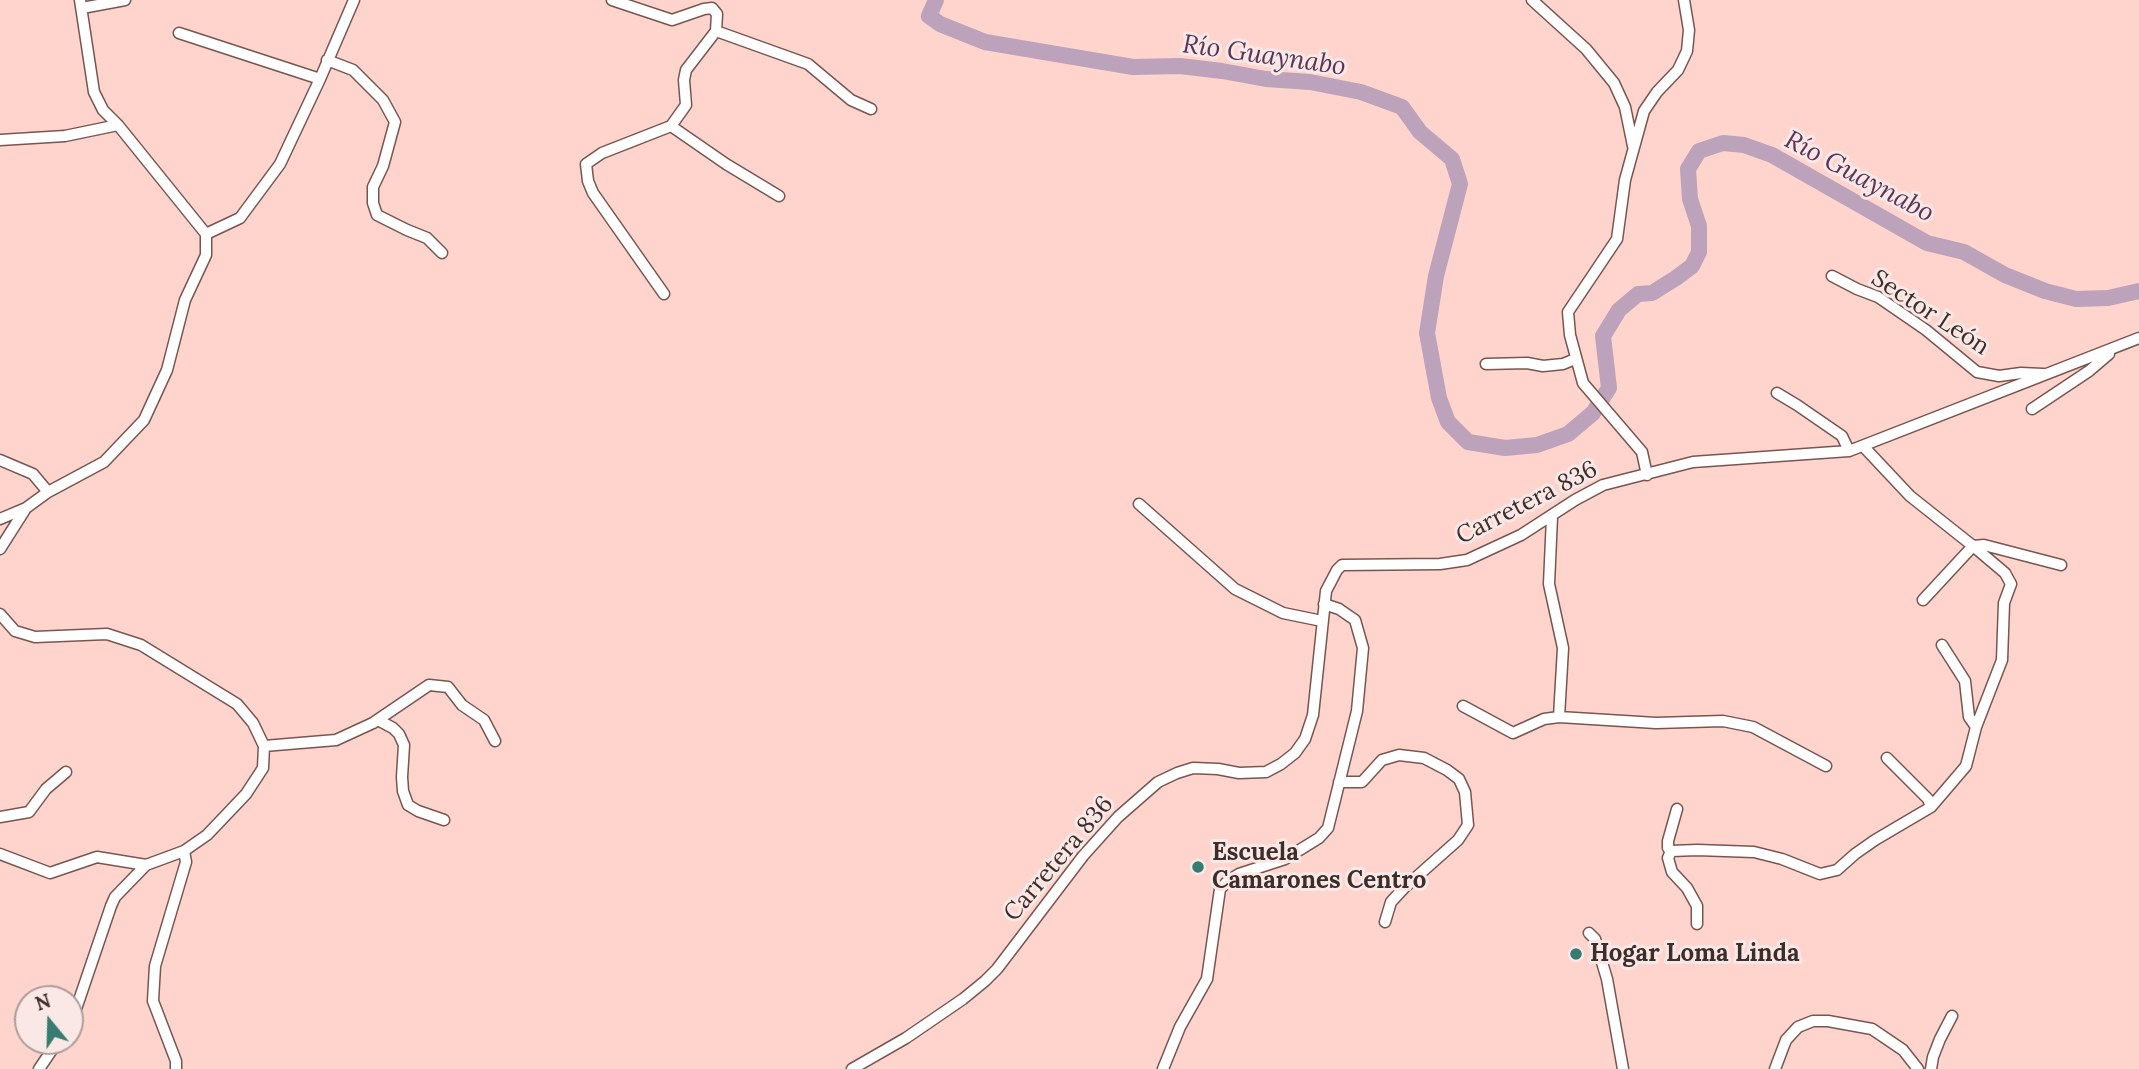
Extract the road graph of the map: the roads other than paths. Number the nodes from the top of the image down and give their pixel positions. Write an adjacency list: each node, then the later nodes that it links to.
1 (125, 0): 6 (street)
2 (354, 0): 9 (street)
3 (612, 0): 7 (street)
4 (1532, 0): 15 (street)
5 (1684, 0): 15 (street)
6 (81, 4): 12 (street)
7 (716, 31): 11 (street); 13 (street)
8 (179, 33): 10 (street)
9 (327, 60): 10 (street); 18 (street)
10 (320, 79): 17 (street)
11 (871, 109)
12 (118, 125): 14 (street); 17 (street)
13 (671, 126): 16 (street); 20 (street)
14 (0, 141)
15 (1633, 149): 23 (street)
16 (779, 196)
17 (206, 234): 32 (street)
18 (442, 253)
19 (1832, 276): 25 (street, Sector León)
20 (664, 294)
21 (2139, 338): 22 (street, Carretera 836)
22 (2117, 348): 25 (street, Carretera 836); 27 (street)
23 (1575, 359): 24 (street); 31 (street)
24 (1486, 364)
25 (2049, 374): 28 (street, Carretera 836)
26 (1777, 393): 29 (street)
27 (2032, 409)
28 (1863, 446): 29 (street, Carretera 836); 37 (street)
29 (1849, 451): 31 (street, Carretera 836)
30 (0, 460): 32 (street)
31 (1647, 475): 35 (street, Carretera 836)
32 (48, 492): 34 (street)
33 (1139, 504): 43 (street)
34 (26, 508): 36 (street); 38 (street)
35 (1552, 517): 41 (street, Carretera 836); 46 (street)
36 (0, 519)
37 (1973, 546): 39 (street); 40 (street); 48 (street)
38 (0, 549)
39 (2061, 565)
40 (1923, 600)
41 (1324, 604): 43 (street, Carretera 836); 54 (street)
42 (0, 614): 50 (street)
43 (1322, 621): 69 (street, Carretera 836)
44 (1942, 645): 48 (street)
45 (1462, 706): 46 (street)
46 (1559, 717): 52 (street)
47 (378, 720): 49 (street); 50 (street); 58 (street)
48 (1976, 727): 55 (street)
49 (495, 741)
50 (264, 746): 59 (street)
51 (1887, 758): 55 (street)
52 (1826, 766)
53 (66, 772): 57 (street)
54 (1339, 782): 63 (street); 70 (street)
55 (1931, 807): 60 (street)
56 (1677, 809): 60 (street)
57 (0, 817)
58 (444, 820)
59 (184, 851): 62 (street); 68 (street)
60 (1671, 851): 64 (street)
61 (0, 854): 62 (street)
62 (146, 865): 66 (street)
63 (1385, 922)
64 (1697, 924)
65 (1589, 933): 71 (street)
66 (84, 985)
67 (1952, 1016): 74 (street)
68 (176, 1069)
69 (852, 1069)
70 (1163, 1069)
71 (1623, 1069)
72 (1775, 1069): 73 (street)
73 (1918, 1069)
74 (1931, 1069)

